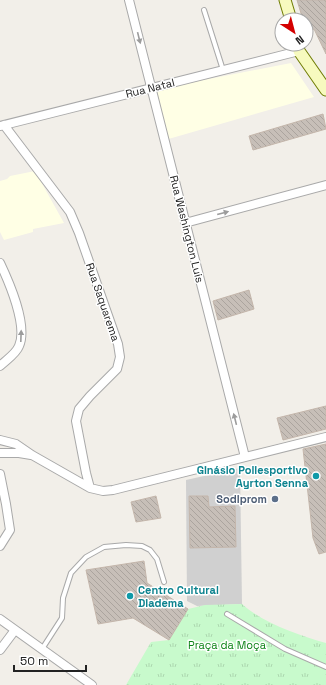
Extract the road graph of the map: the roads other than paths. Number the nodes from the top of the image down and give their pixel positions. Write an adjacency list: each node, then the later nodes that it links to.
1 (129, 0): 8 (street, Rua Washington Luis, one-way to 8)
2 (285, 0): 4 (main road)
3 (204, 10): 7 (lane)
4 (289, 12)
5 (284, 52): 7 (street, Rua Natal)
6 (301, 52): 9 (main road)
7 (222, 70): 8 (street, Rua Natal)
8 (151, 88): 10 (street, Rua Natal); 12 (street, Rua Washington Luis)
9 (326, 90)
10 (2, 125): 21 (street, Rua Saquarema)
11 (326, 185): 12 (street, one-way to 11)
12 (185, 223): 19 (street, Rua Washington Luis, one-way to 12)
13 (0, 263): 14 (street, one-way to 13)
14 (0, 366)
15 (326, 437): 19 (street)
16 (0, 440): 18 (street)
17 (0, 453): 18 (street)
18 (32, 455): 21 (street)
19 (245, 457): 21 (street)
20 (0, 474): 23 (street)
21 (90, 488)
22 (0, 507): 23 (street)
23 (8, 512): 24 (street)
24 (0, 546)
25 (164, 582): 29 (lane)
26 (227, 614): 31 (lane)
27 (0, 619): 28 (street)
28 (15, 630): 29 (street); 30 (street)
29 (42, 649): 32 (street)
30 (0, 650)
31 (326, 667)
32 (92, 685)

